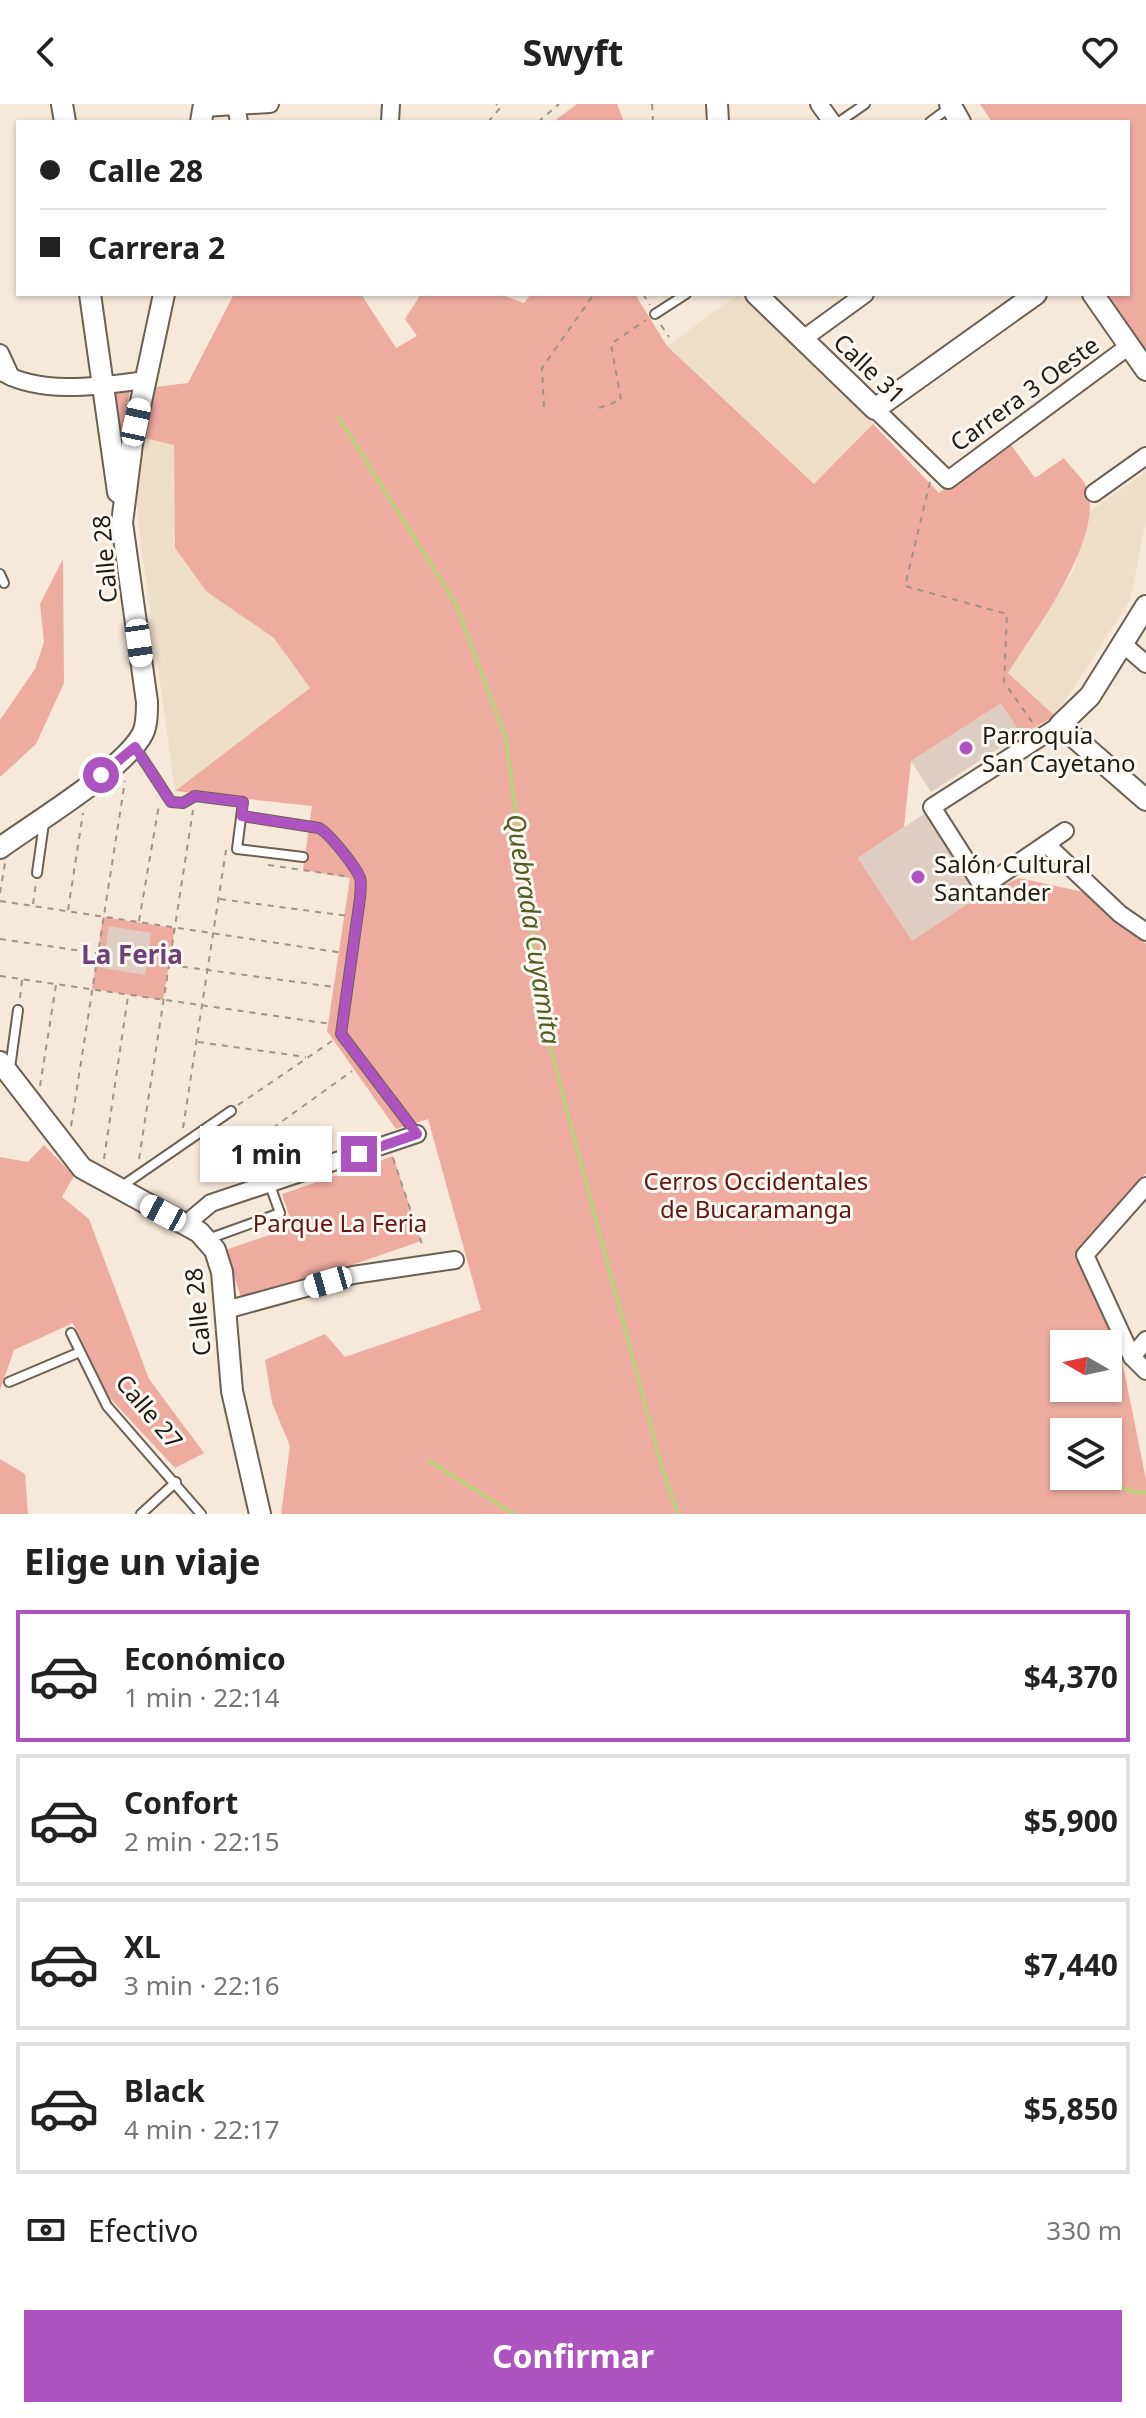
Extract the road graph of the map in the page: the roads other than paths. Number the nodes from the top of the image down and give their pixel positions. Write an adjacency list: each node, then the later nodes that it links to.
1 (270, 104): 5 (street)
2 (865, 104): 6 (lane)
3 (203, 111): 5 (street)
4 (954, 111): 7 (lane)
5 (238, 114)
6 (842, 120)
7 (934, 120)
8 (90, 296): 22 (street)
9 (164, 296): 21 (street, Calle 28)
10 (683, 296): 15 (lane)
11 (758, 296): 16 (street, Calle 31)
12 (857, 296): 16 (street)
13 (1033, 296): 23 (street)
14 (1094, 296): 17 (street)
15 (655, 314)
16 (803, 339): 23 (street, Calle 31)
17 (1129, 346): 19 (street); 25 (street, Carrera 3 Oeste)
18 (0, 353): 20 (street)
19 (1146, 370)
20 (5, 374): 22 (street)
21 (145, 380): 22 (street); 27 (street, Calle 28)
22 (103, 386): 27 (street)
23 (875, 409): 25 (street, Calle 31)
24 (1146, 456): 26 (street)
25 (948, 480)
26 (1094, 493)
27 (122, 523): 34 (street, Calle 28)
28 (0, 574): 29 (lane)
29 (4, 583)
30 (1146, 606): 31 (street)
31 (1123, 644): 32 (street); 33 (street)
32 (1146, 664)
33 (1051, 730): 35 (street); 39 (street)
34 (132, 749): 36 (street); 37 (lane)
35 (1146, 800)
36 (45, 815): 40 (street); 42 (lane)
37 (242, 816): 41 (lane); 47 (lane)
38 (1065, 831): 39 (street)
39 (1046, 844): 43 (street)
40 (4, 845)
41 (303, 857)
42 (37, 873)
43 (1146, 932)
44 (18, 1010): 45 (lane)
45 (4, 1068): 50 (street, Calle 28)
46 (231, 1111): 50 (lane)
47 (417, 1134): 49 (street)
48 (254, 1141): 49 (lane)
49 (269, 1183): 52 (street); 53 (lane)
50 (109, 1185): 52 (street, Calle 28)
51 (1142, 1197): 59 (street)
52 (186, 1224): 53 (street, Calle 28)
53 (208, 1239): 55 (street, Calle 28)
54 (455, 1260): 55 (street)
55 (226, 1310): 65 (street, Calle 28)
56 (71, 1333): 58 (lane, Calle 27)
57 (1146, 1340): 59 (street)
58 (80, 1352): 61 (lane); 62 (lane, Calle 27)
59 (1132, 1357): 60 (street)
60 (1146, 1371)
61 (9, 1382)
62 (176, 1482): 63 (lane); 64 (lane, Calle 27)
63 (141, 1514)
64 (201, 1514)
65 (260, 1514)

